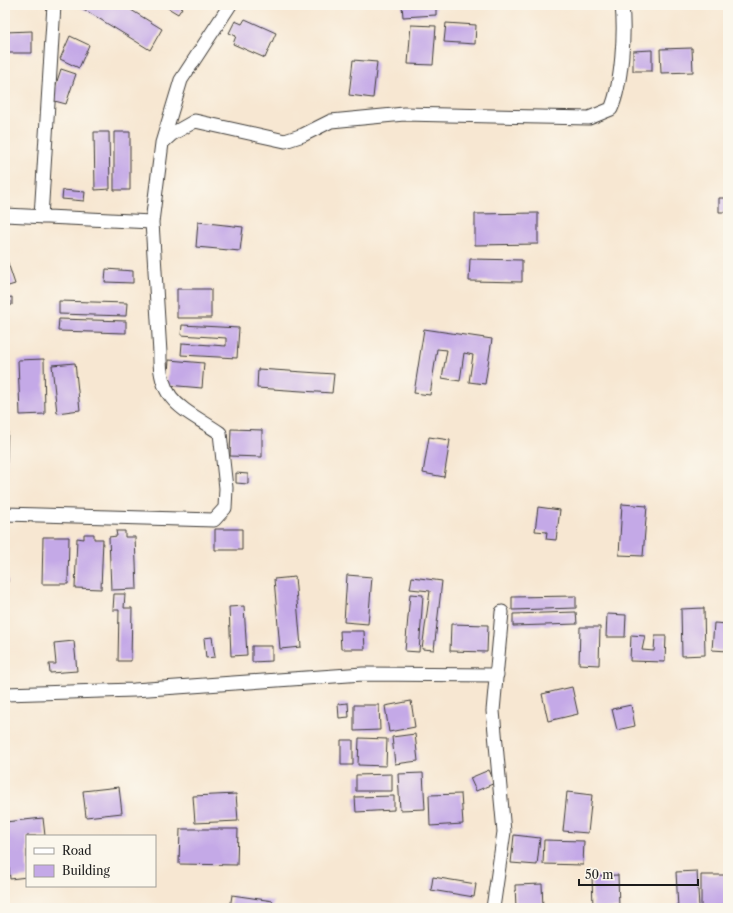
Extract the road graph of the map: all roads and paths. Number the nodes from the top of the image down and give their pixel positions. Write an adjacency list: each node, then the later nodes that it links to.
1 (54, 5): 6 (street)
2 (230, 5): 4 (street)
3 (622, 5): 4 (street)
4 (162, 143): 7 (street)
5 (5, 215): 6 (street)
6 (41, 216): 7 (street)
7 (152, 222): 8 (street)
8 (5, 514)
9 (502, 612): 10 (street)
10 (497, 675): 11 (street); 12 (street)
11 (5, 694)
12 (493, 908)

